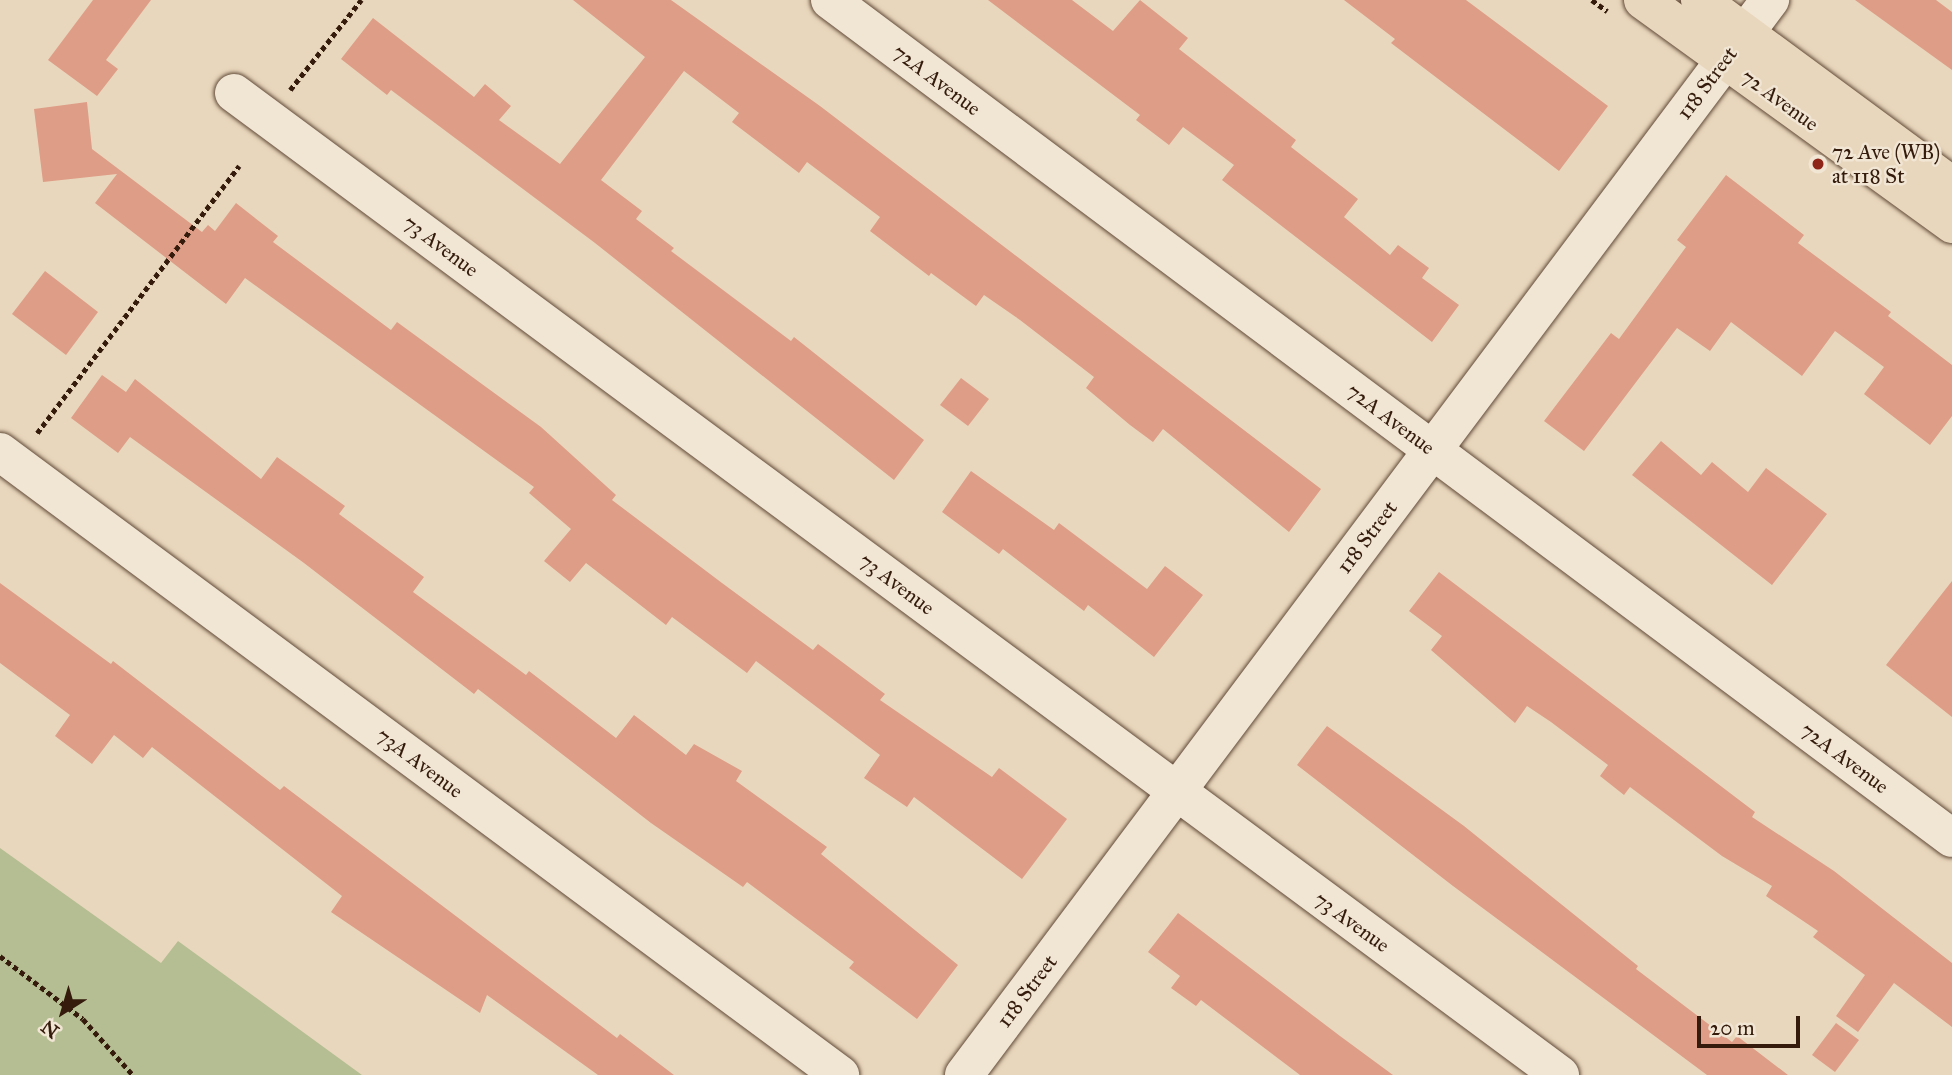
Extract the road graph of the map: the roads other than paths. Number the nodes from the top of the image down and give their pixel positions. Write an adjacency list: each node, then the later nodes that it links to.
1 (830, 0): 10 (street, 72A Avenue)
2 (1643, 0): 5 (main road, 72 Avenue)
3 (1700, 0): 5 (main road, 72 Avenue)
4 (1770, 0): 5 (street, 118 Street)
5 (1735, 46): 7 (main road, 72 Avenue); 8 (main road, 72 Avenue); 10 (street, 118 Street)
6 (234, 93): 11 (street, 73 Avenue)
7 (1952, 186)
8 (1952, 224)
9 (17, 445): 13 (street, 73A Avenue)
10 (1432, 450): 11 (street, 118 Street); 12 (street, 72A Avenue)
11 (1177, 792): 14 (street, 118 Street); 15 (street, 73 Avenue)
12 (1952, 838)
13 (839, 1075)
14 (964, 1075)
15 (1560, 1075)

